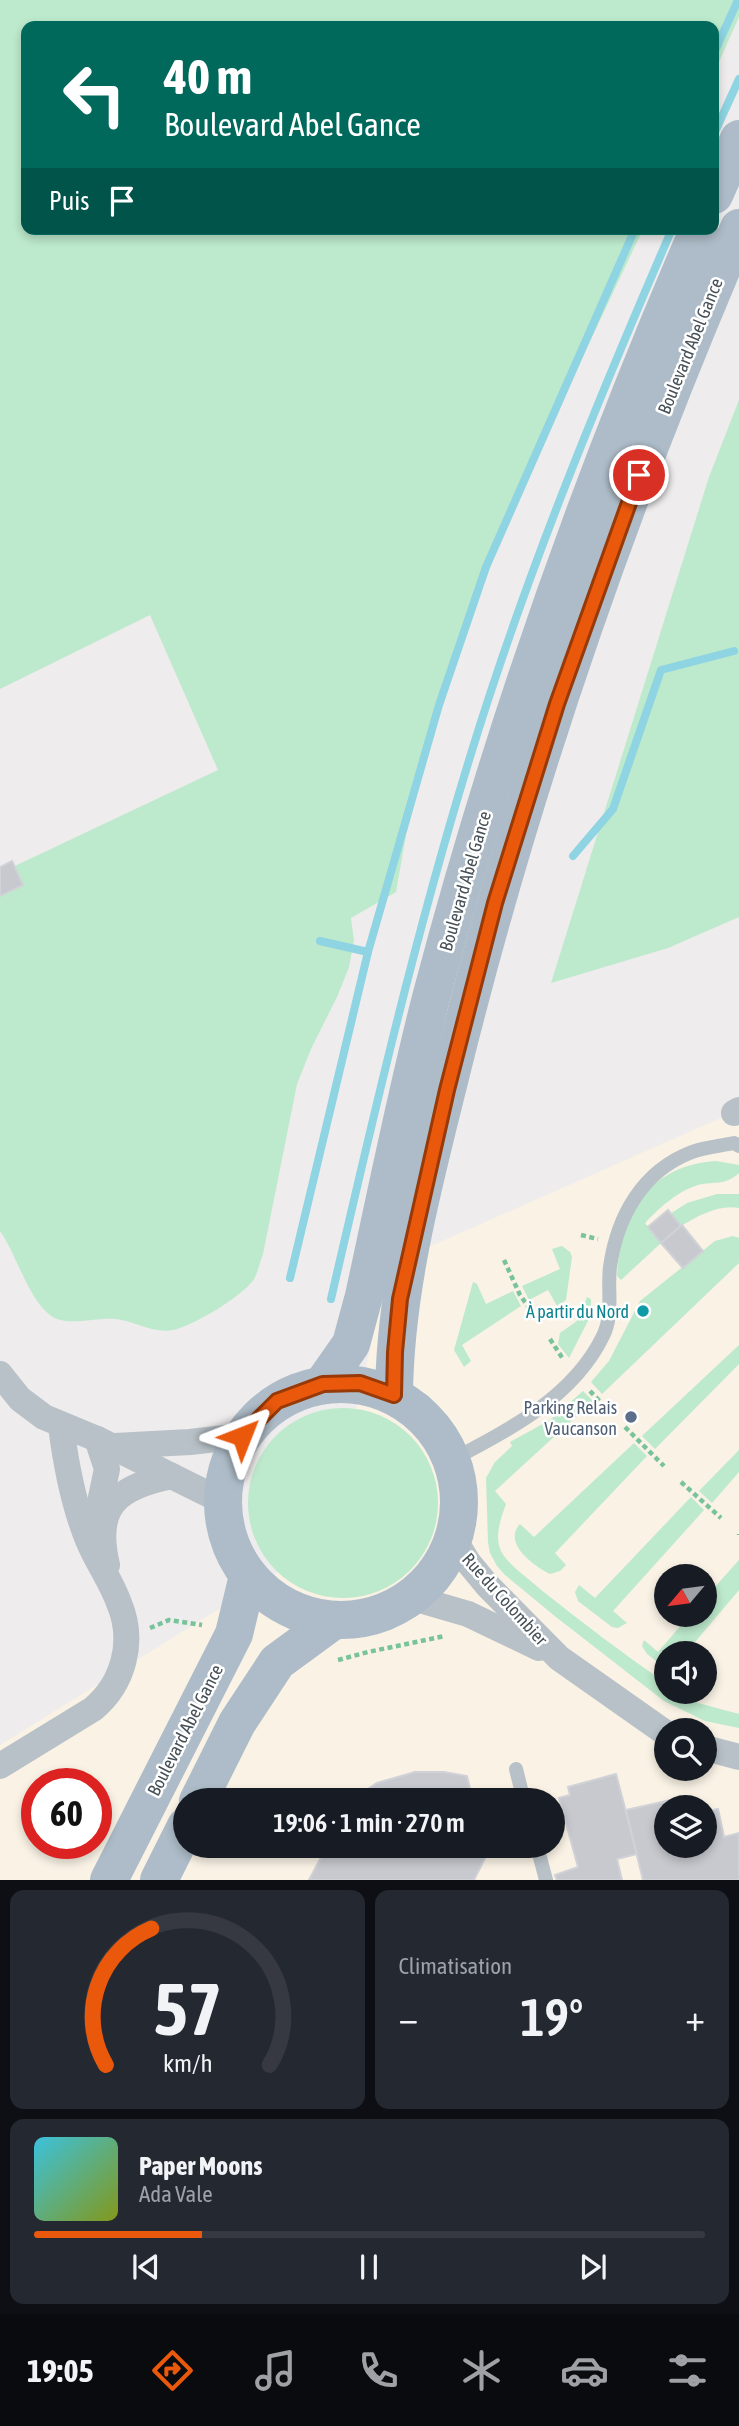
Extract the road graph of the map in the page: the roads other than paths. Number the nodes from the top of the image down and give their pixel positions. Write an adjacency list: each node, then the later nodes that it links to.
1 (739, 139): 2 (main road)
2 (719, 184)
3 (739, 228): 8 (main road, Boulevard Abel Gance)
4 (697, 235): 7 (main road, Boulevard Abel Gance)
5 (739, 1146): 12 (lane)
6 (0, 1374): 9 (street)
7 (323, 1384): 8 (main road); 10 (main road)
8 (394, 1395): 12 (main road)
9 (61, 1426): 11 (street); 18 (street)
10 (242, 1436): 11 (street); 14 (main road)
11 (105, 1443): 13 (street); 16 (street)
12 (453, 1458): 15 (main road)
13 (172, 1476): 14 (street); 16 (street)
14 (222, 1501): 17 (main road)
15 (453, 1539): 19 (main road); 21 (street, Rue du Colombier)
16 (101, 1541): 18 (street)
17 (248, 1576): 20 (main road); 31 (main road, Boulevard Abel Gance)
18 (112, 1587): 25 (street)
19 (412, 1598): 20 (main road); 21 (street, Rue du Colombier)
20 (333, 1621): 27 (main road)
21 (559, 1658): 22 (street, Rue du Colombier)
22 (654, 1725)
23 (717, 1751): 24 (street)
24 (739, 1757)
25 (0, 1766)
26 (516, 1769): 28 (lane)
27 (204, 1788)
28 (521, 1788)
29 (173, 1852): 32 (main road)
30 (540, 1858): 33 (lane)
31 (109, 1880)
32 (159, 1880)
33 (546, 1880)

